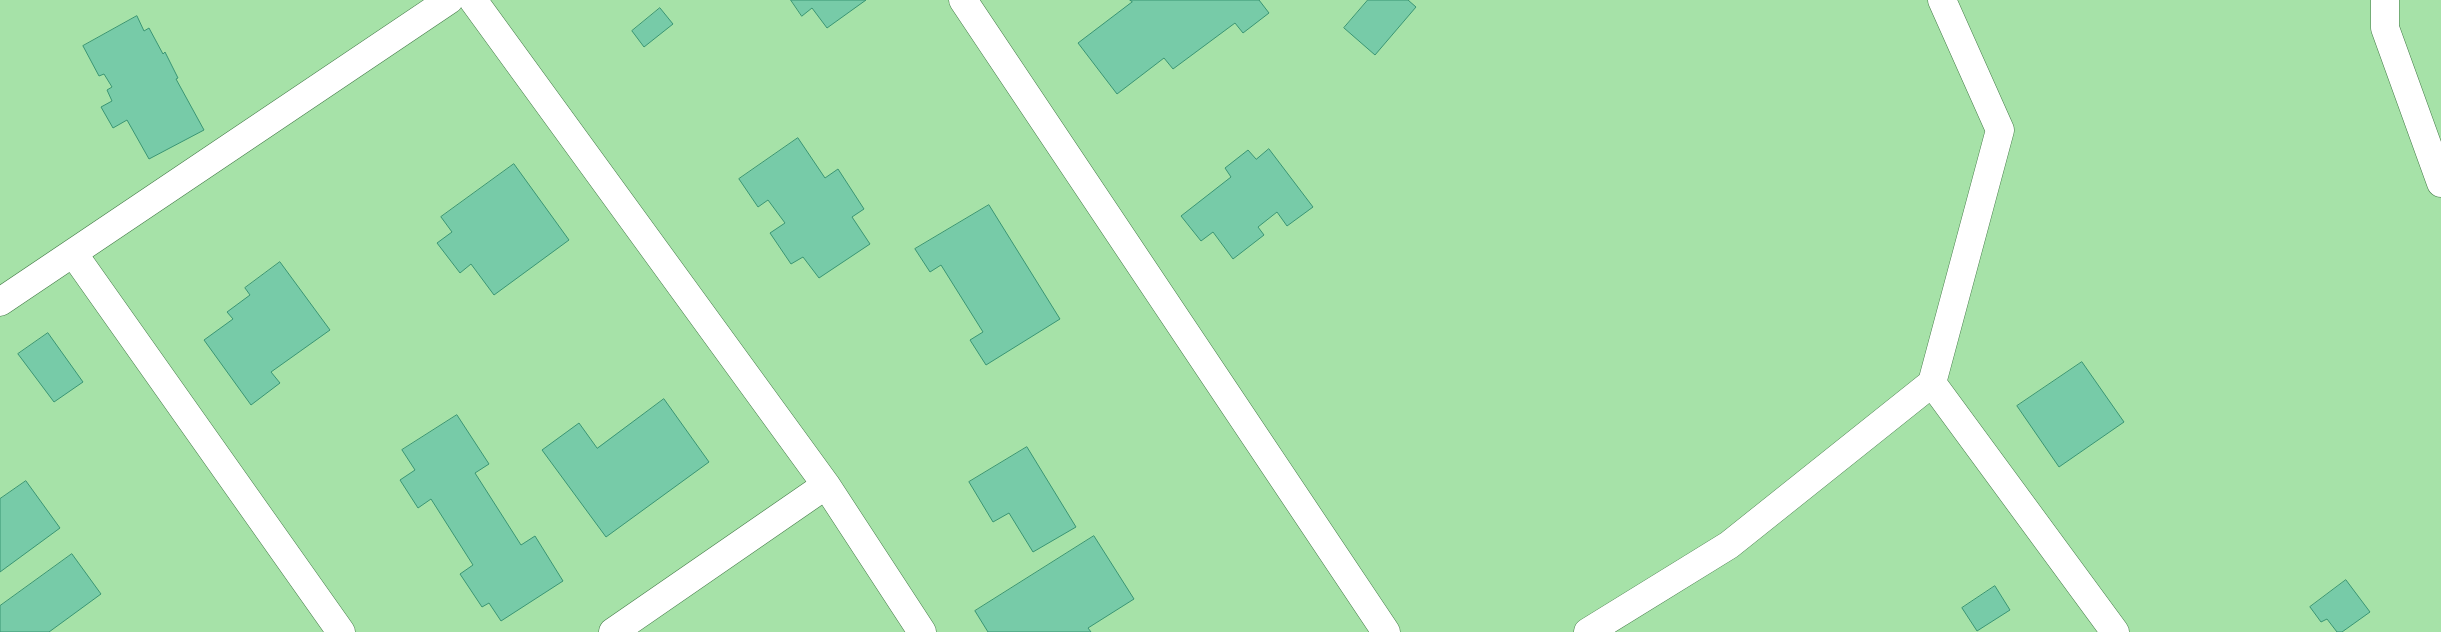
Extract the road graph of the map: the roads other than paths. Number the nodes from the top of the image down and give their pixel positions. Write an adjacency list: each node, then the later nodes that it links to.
1 (449, 0): 7 (street)
2 (473, 0): 10 (street)
3 (963, 0): 14 (street)
4 (1942, 0): 9 (street)
5 (2385, 0): 6 (street)
6 (2441, 183)
7 (73, 253): 8 (street); 11 (street)
8 (0, 302)
9 (1932, 383): 15 (street); 16 (street)
10 (826, 485): 12 (street); 13 (street)
11 (341, 632)
12 (613, 632)
13 (922, 632)
14 (1386, 632)
15 (1588, 632)
16 (2115, 632)

